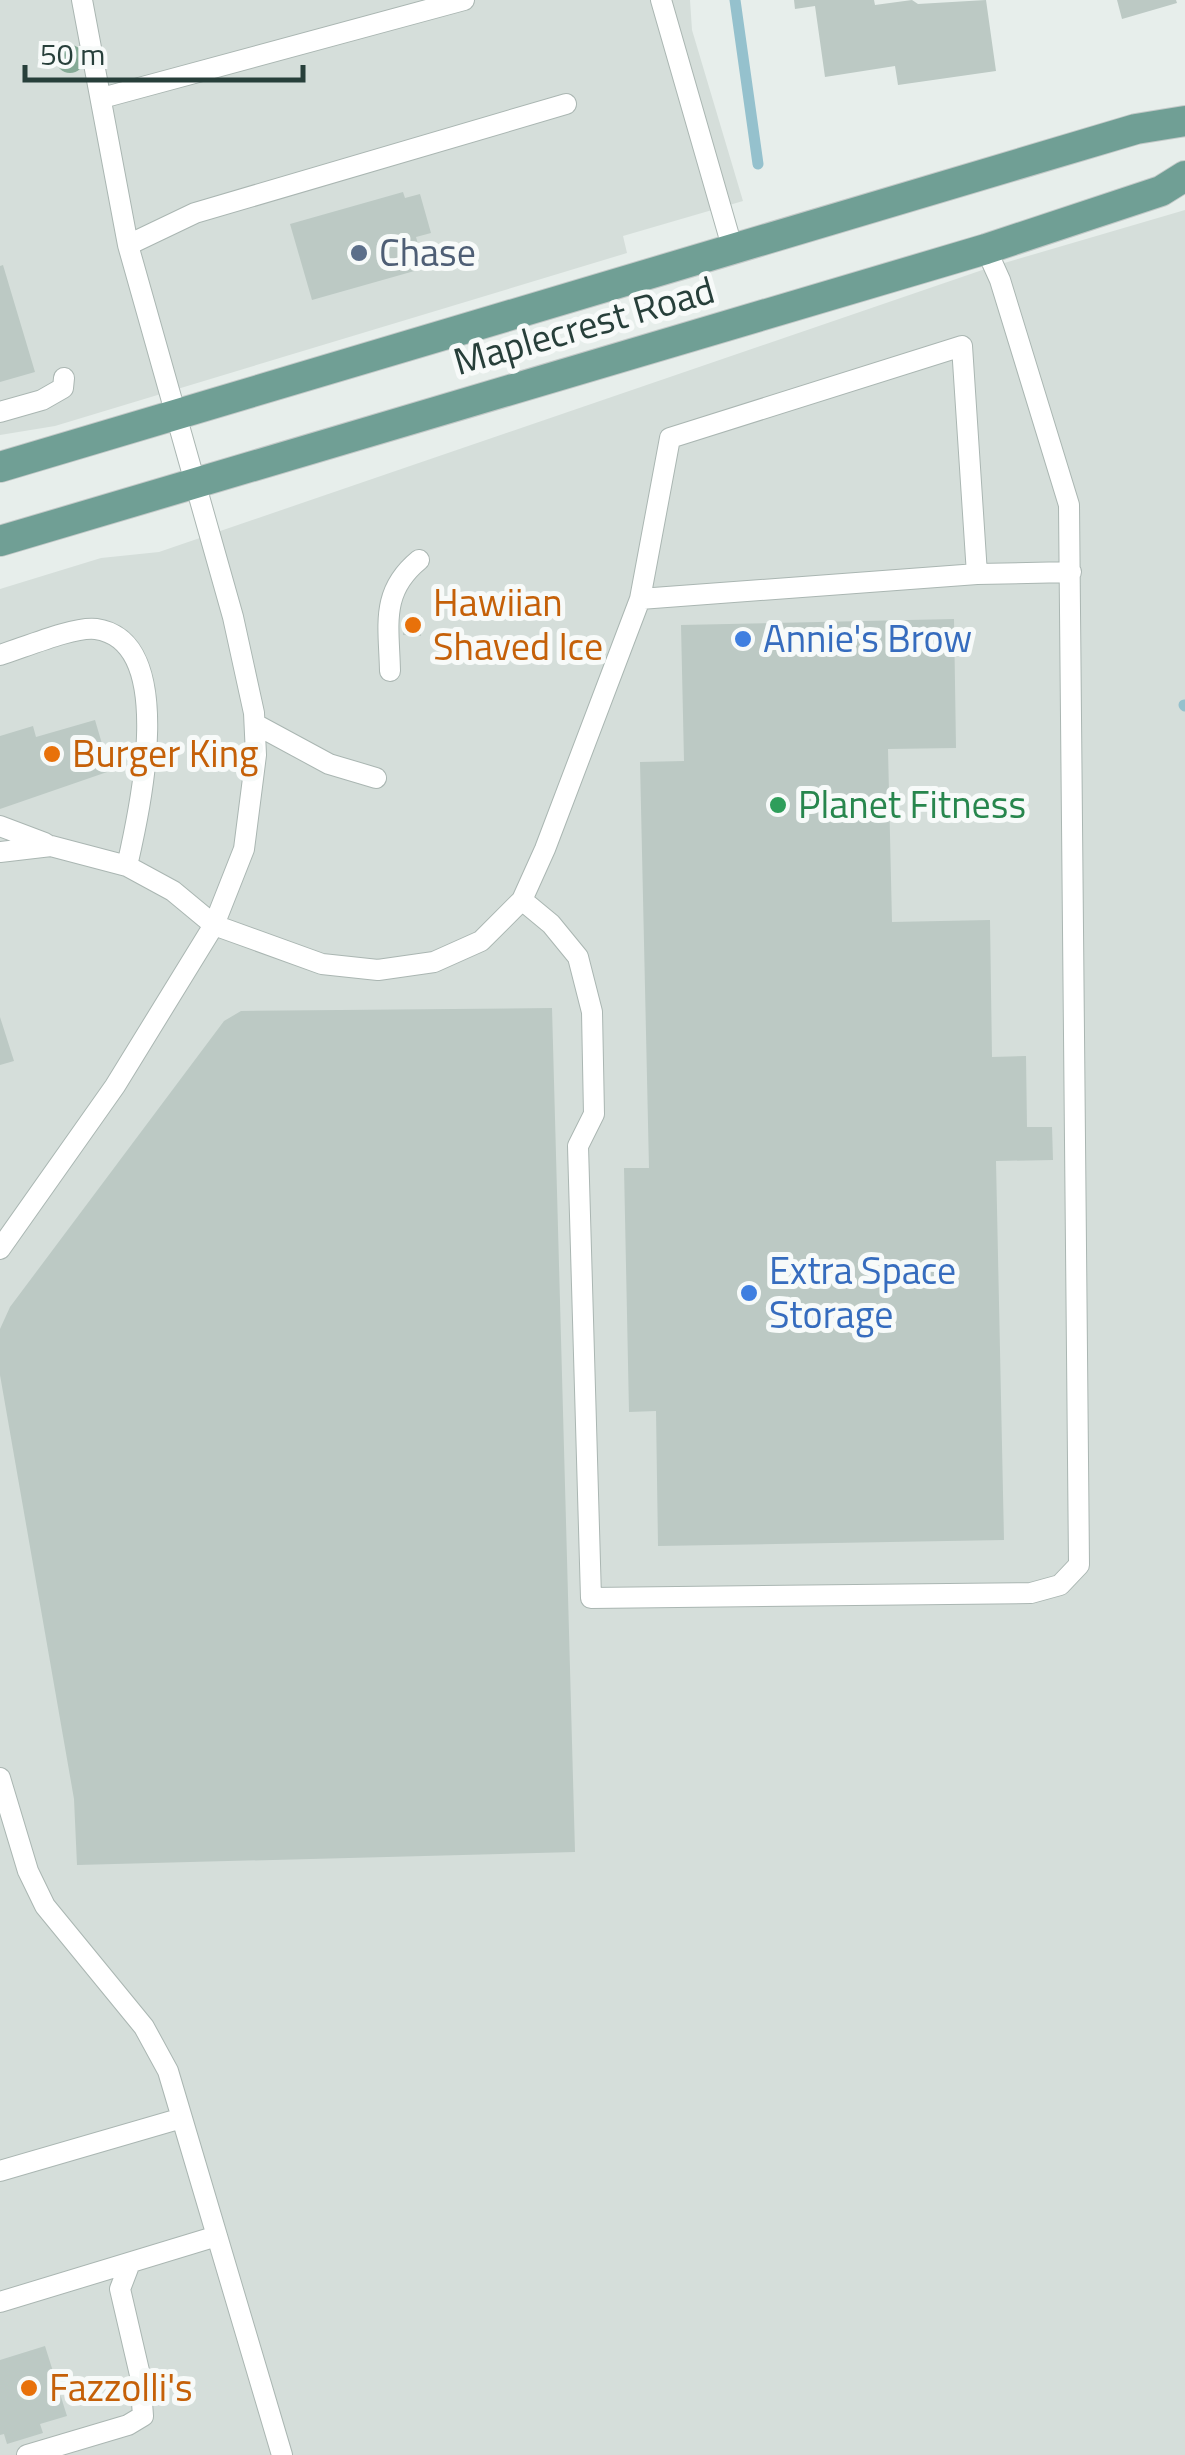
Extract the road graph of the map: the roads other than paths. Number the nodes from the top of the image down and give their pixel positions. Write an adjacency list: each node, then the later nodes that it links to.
1 (82, 0): 4 (lane)
2 (464, 0): 4 (lane)
3 (661, 0): 9 (lane)
4 (102, 98): 8 (lane)
5 (566, 104): 8 (lane)
6 (1185, 121): 9 (main road, Maplecrest Road)
7 (1185, 176): 10 (main road, Maplecrest Road)
8 (128, 244): 13 (lane)
9 (734, 250): 13 (main road, Maplecrest Road)
10 (986, 250): 15 (main road, Maplecrest Road); 18 (lane)
11 (64, 378): 12 (lane)
12 (0, 412)
13 (176, 417): 14 (main road, Maplecrest Road); 15 (lane)
14 (0, 467)
15 (196, 480): 16 (main road, Maplecrest Road); 23 (lane)
16 (0, 541)
17 (418, 560): 22 (lane)
18 (1071, 572): 19 (lane); 29 (lane)
19 (977, 574): 20 (lane); 20 (lane)
20 (640, 598): 29 (lane)
21 (0, 655): 28 (lane)
22 (390, 671)
23 (255, 724): 24 (lane); 30 (lane)
24 (376, 778)
25 (0, 826): 26 (lane)
26 (51, 846): 27 (lane); 28 (lane)
27 (0, 852)
28 (127, 866): 30 (lane)
29 (522, 900): 30 (lane)
30 (214, 925): 31 (lane)
31 (2, 1243)
32 (0, 1778): 33 (lane)
33 (182, 2118): 34 (lane); 35 (lane)
34 (0, 2171)
35 (218, 2236): 36 (lane); 39 (lane)
36 (130, 2263): 37 (lane); 38 (lane)
37 (0, 2302)
38 (27, 2455)
39 (282, 2455)

